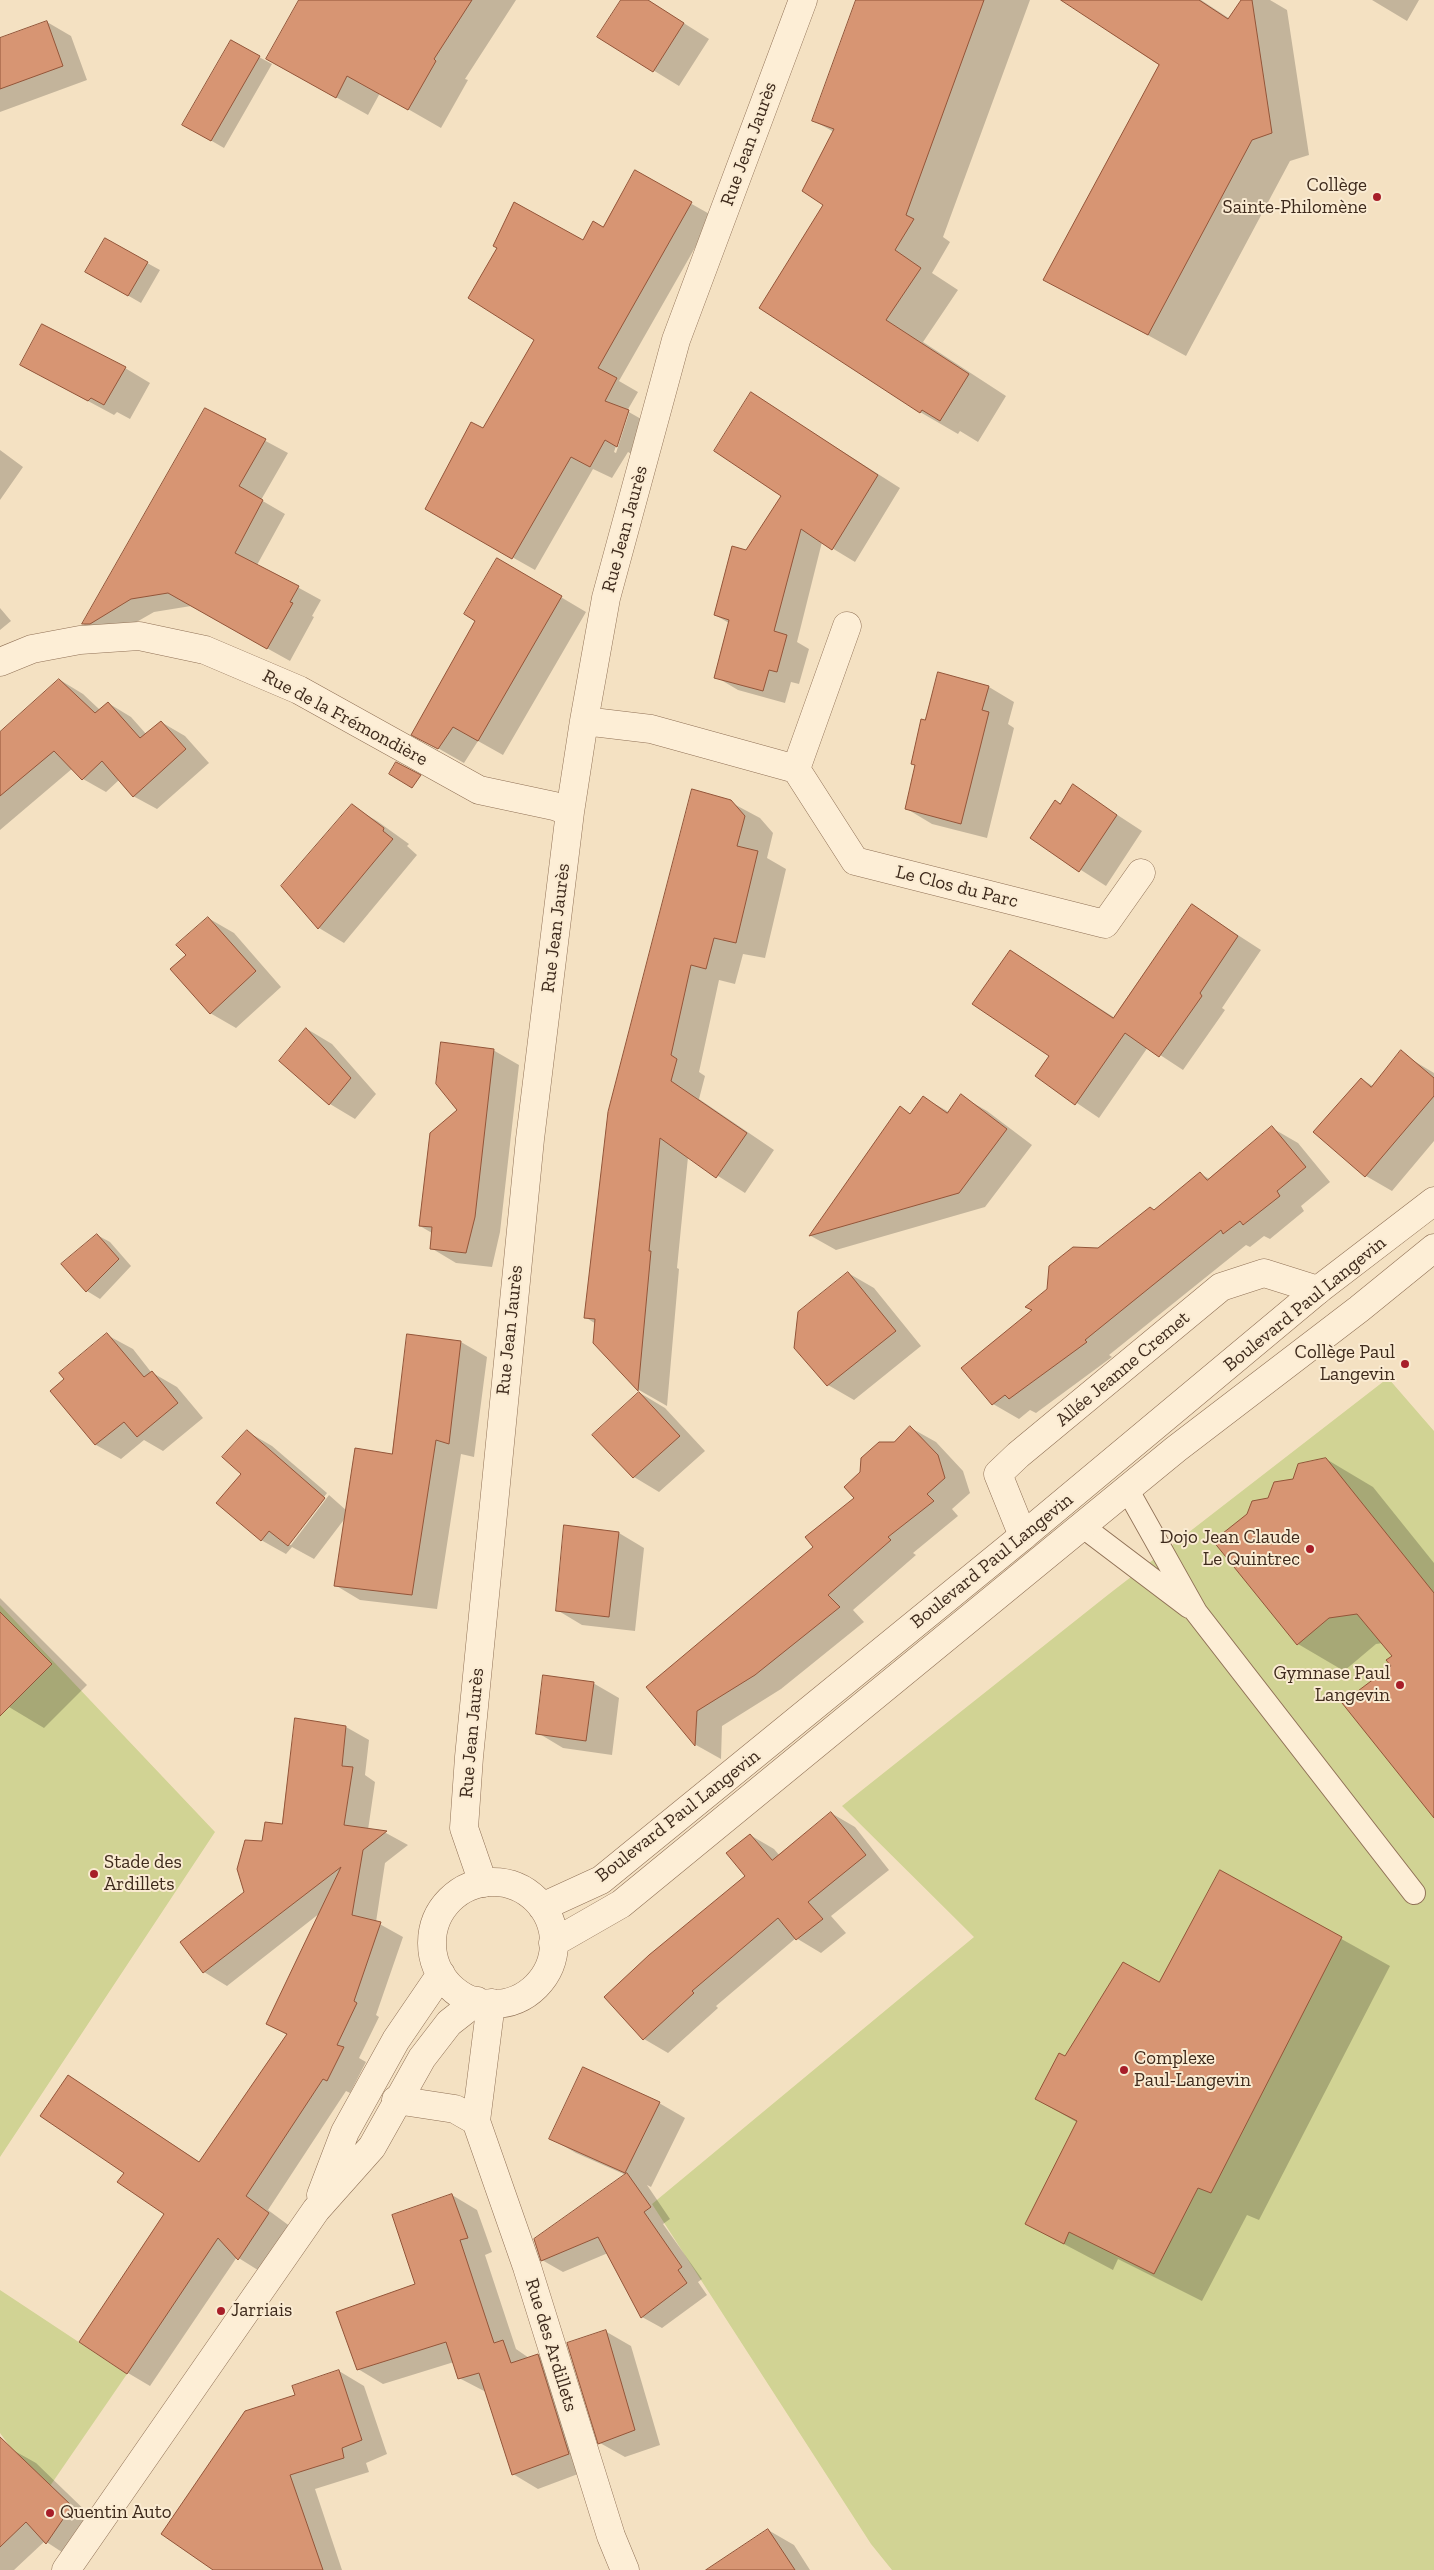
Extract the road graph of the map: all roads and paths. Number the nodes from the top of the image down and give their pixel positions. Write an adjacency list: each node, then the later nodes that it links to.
1 (803, 0): 4 (street, Rue Jean Jaurès)
2 (847, 626): 5 (street)
3 (0, 662): 6 (street, Rue de la Frémondière)
4 (584, 721): 5 (street); 6 (street, Rue Jean Jaurès)
5 (796, 769): 7 (street, Le Clos du Parc)
6 (570, 812): 15 (street, Rue Jean Jaurès)
7 (1141, 872)
8 (1434, 1201): 10 (street, Boulevard Paul Langevin)
9 (1434, 1248): 11 (street, Boulevard Paul Langevin)
10 (1318, 1290): 13 (street, Boulevard Paul Langevin); 13 (street, Allée Jeanne Cremet)
11 (1127, 1489): 12 (street, Boulevard Paul Langevin); 14 (lane)
12 (1082, 1526): 14 (lane); 18 (street, Boulevard Paul Langevin)
13 (1023, 1536): 17 (street, Boulevard Paul Langevin)
14 (1196, 1612): 16 (lane)
15 (483, 1883): 17 (street); 19 (street)
16 (1414, 1893)
17 (542, 1906): 18 (street)
18 (553, 1943): 20 (street)
19 (441, 1974): 20 (street); 23 (street)
20 (484, 2002): 21 (street); 22 (street, Rue des Ardillets)
21 (396, 2100): 22 (street); 23 (street)
22 (476, 2121): 25 (street, Rue des Ardillets)
23 (316, 2210): 24 (street)
24 (66, 2570)
25 (625, 2570)

